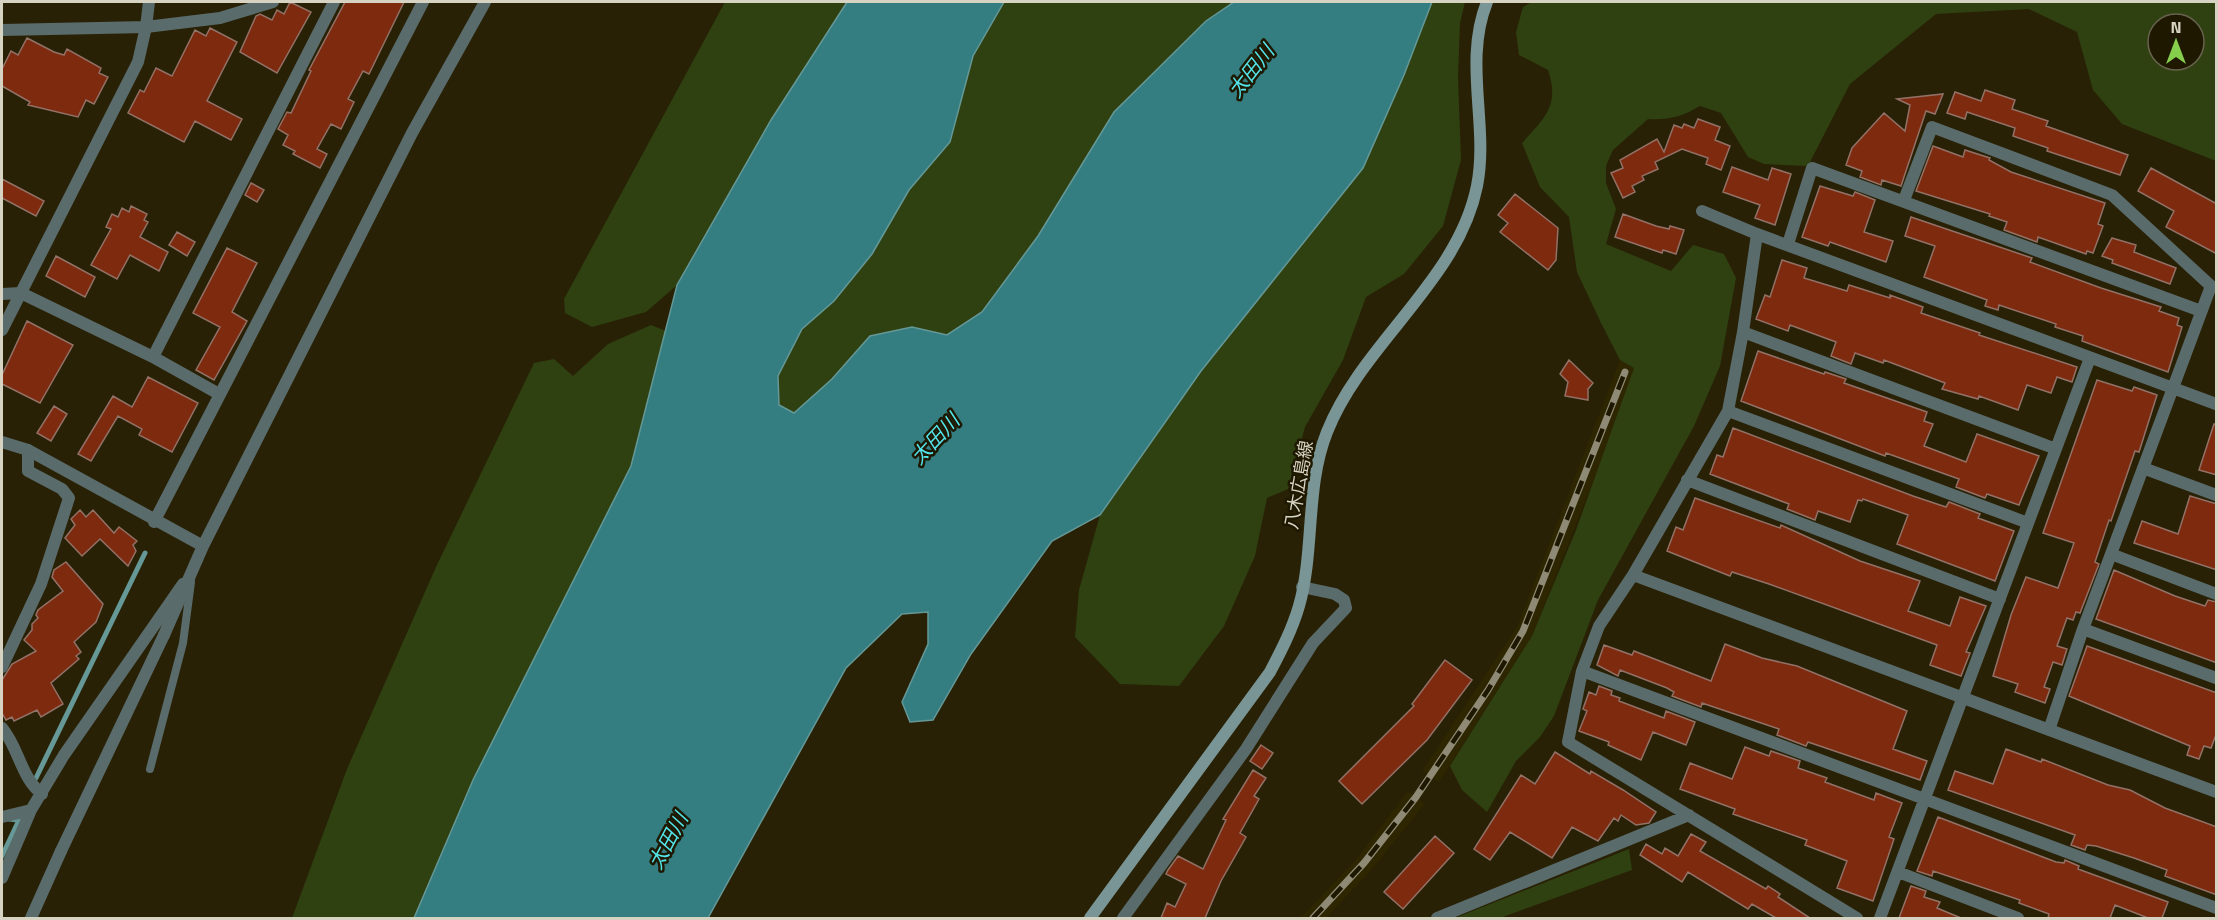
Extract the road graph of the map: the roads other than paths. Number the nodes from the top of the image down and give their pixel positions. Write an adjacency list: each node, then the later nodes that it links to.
1 (273, 2): 7 (street)
2 (334, 2): 18 (street)
3 (423, 2): 21 (street)
4 (485, 2): 32 (street)
5 (1486, 2): 36 (main road, 八木広島線)
6 (149, 4): 7 (street)
7 (146, 27): 8 (street); 13 (street)
8 (2, 30)
9 (1904, 200): 12 (street); 15 (street); 15 (street)
10 (1702, 211): 11 (street)
11 (1757, 234): 12 (street); 17 (street)
12 (1788, 244): 19 (street)
13 (21, 293): 14 (street); 16 (street); 18 (street)
14 (2, 294)
15 (2201, 310): 20 (street)
16 (2, 330)
17 (1743, 332): 23 (street); 25 (street)
18 (153, 357): 21 (street)
19 (2090, 358): 20 (street); 25 (street)
20 (2172, 387): 22 (street); 27 (street)
21 (219, 394): 30 (street)
22 (2217, 404)
23 (1728, 411): 28 (street); 31 (street)
24 (2, 441): 26 (street)
25 (2056, 449): 31 (street)
26 (28, 450): 30 (street); 40 (street)
27 (2143, 468): 29 (street); 33 (street)
28 (1687, 480): 35 (street); 38 (street)
29 (2217, 495)
30 (154, 522): 32 (street)
31 (2028, 523): 38 (street)
32 (203, 546): 34 (street)
33 (2111, 554): 37 (street); 39 (street)
34 (192, 571): 46 (lane); 48 (street); 56 (street)
35 (1633, 575): 41 (street); 43 (street)
36 (1302, 587): 57 (main road, 八木広島線); 58 (street)
37 (2217, 594)
38 (2000, 599): 43 (street)
39 (2083, 629): 42 (street); 45 (street)
40 (2, 667)
41 (1582, 671): 49 (street); 51 (street)
42 (2217, 678)
43 (1962, 698): 45 (street); 49 (street)
44 (2, 728): 48 (street)
45 (2049, 730): 47 (street)
46 (150, 769)
47 (2217, 792)
48 (42, 794): 50 (street)
49 (1925, 799): 53 (street); 55 (street)
50 (31, 810): 52 (street); 54 (street)
51 (1689, 815): 59 (street); 60 (street)
52 (2, 817)
53 (1898, 872): 61 (street); 62 (street)
54 (2, 878)
55 (2217, 908)
56 (31, 918)
57 (1090, 918)
58 (1123, 918)
59 (1437, 918)
60 (1857, 918)
61 (1880, 918)
62 (2018, 918)

